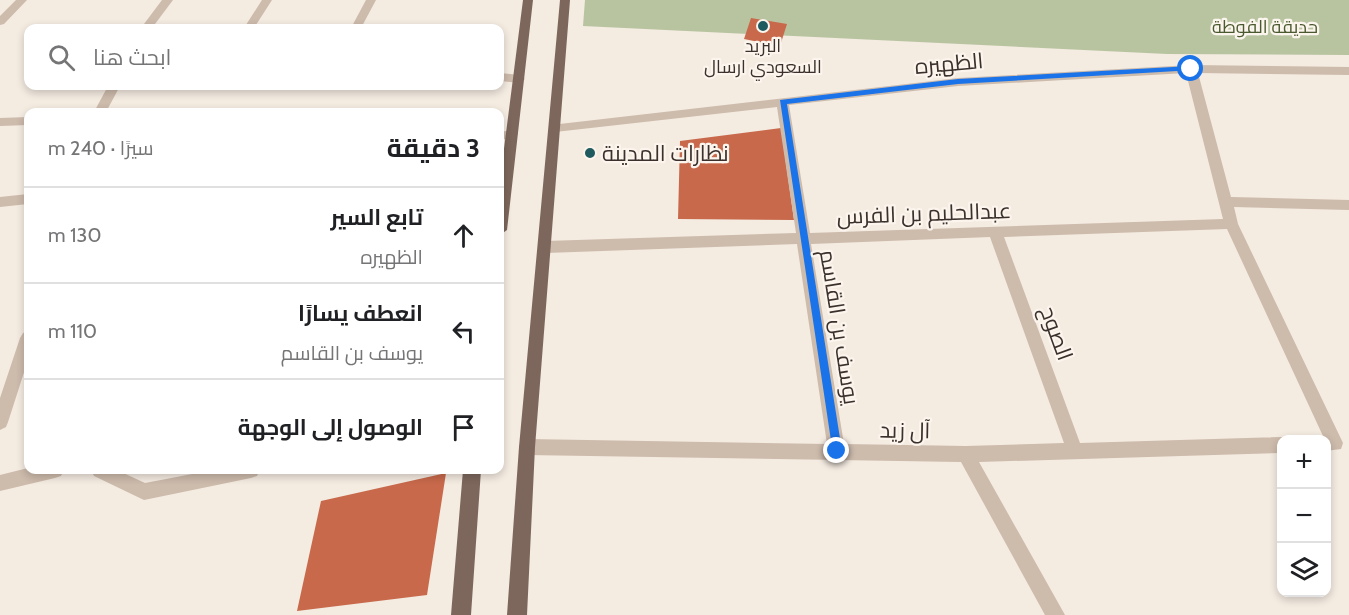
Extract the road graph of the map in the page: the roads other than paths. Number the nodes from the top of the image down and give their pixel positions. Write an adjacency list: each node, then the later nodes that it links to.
1 (22, 0): 7 (street)
2 (168, 0): 8 (street)
3 (267, 0): 9 (street)
4 (371, 0): 10 (street)
5 (528, 0): 14 (main road)
6 (565, 0): 20 (main road)
7 (0, 22)
8 (149, 24)
9 (252, 24)
10 (358, 24)
11 (1191, 69): 12 (street, الظهيره); 16 (street, الظهيره); 25 (street)
12 (1349, 71)
13 (504, 77): 14 (street)
14 (519, 79): 21 (main road)
15 (112, 90): 17 (street)
16 (782, 102): 20 (street, الظهيره); 29 (street, يوسف بن القاسم)
17 (102, 108)
18 (24, 121): 19 (street)
19 (0, 122)
20 (555, 128): 30 (main road)
21 (506, 135): 22 (main road)
22 (504, 160)
23 (24, 199): 24 (street)
24 (0, 202)
25 (1225, 202): 26 (street); 27 (street)
26 (1349, 205)
27 (1231, 224): 28 (street, عبدالحليم بن الفرس); 33 (street)
28 (995, 232): 29 (street, عبدالحليم بن الفرس); 37 (street, الصوح)
29 (805, 238): 30 (street, عبدالحليم بن الفرس); 36 (street, يوسف بن القاسم)
30 (546, 247): 35 (main road)
31 (24, 350): 32 (street)
32 (0, 422)
33 (1331, 443)
34 (1277, 445): 37 (street, آل زيد)
35 (527, 447): 36 (street, آل زيد); 45 (main road)
36 (837, 451): 38 (street, آل زيد)
37 (1076, 451): 38 (street, آل زيد)
38 (966, 453): 46 (street)
39 (38, 474): 43 (street)
40 (108, 474): 41 (street)
41 (232, 474)
42 (472, 474): 44 (main road)
43 (0, 483)
44 (461, 615)
45 (518, 615)
46 (1055, 615)

